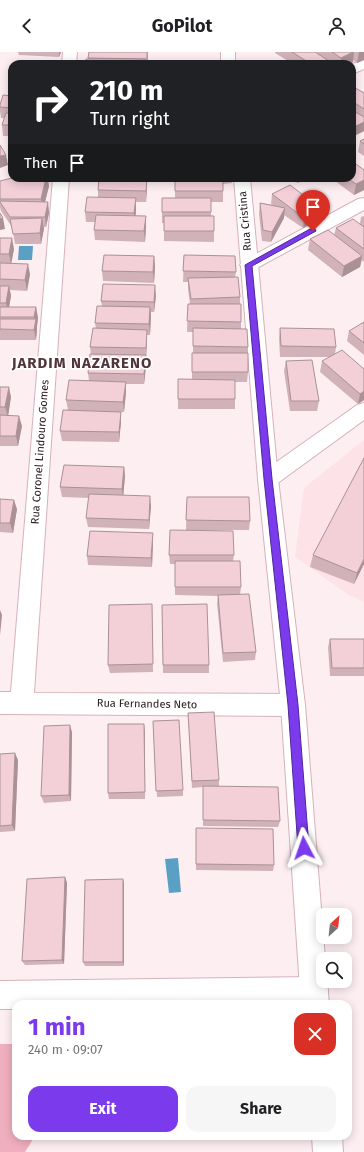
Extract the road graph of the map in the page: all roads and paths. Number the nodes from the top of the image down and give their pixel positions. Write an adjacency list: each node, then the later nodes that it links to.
1 (61, 182): 7 (street, Rua Coronel Lindouro Gomes)
2 (242, 182): 4 (street, Rua Cristina)
3 (364, 203): 4 (street)
4 (249, 265): 6 (street, Rua Cristina)
5 (364, 410): 6 (street)
6 (268, 479): 8 (street, Rua Cristina)
7 (11, 703): 8 (street, Rua Fernandes Neto)
8 (293, 705): 10 (street, Rua Cristina)
9 (0, 995): 10 (street)
10 (315, 998)
11 (327, 1140): 12 (street)
12 (328, 1152)

